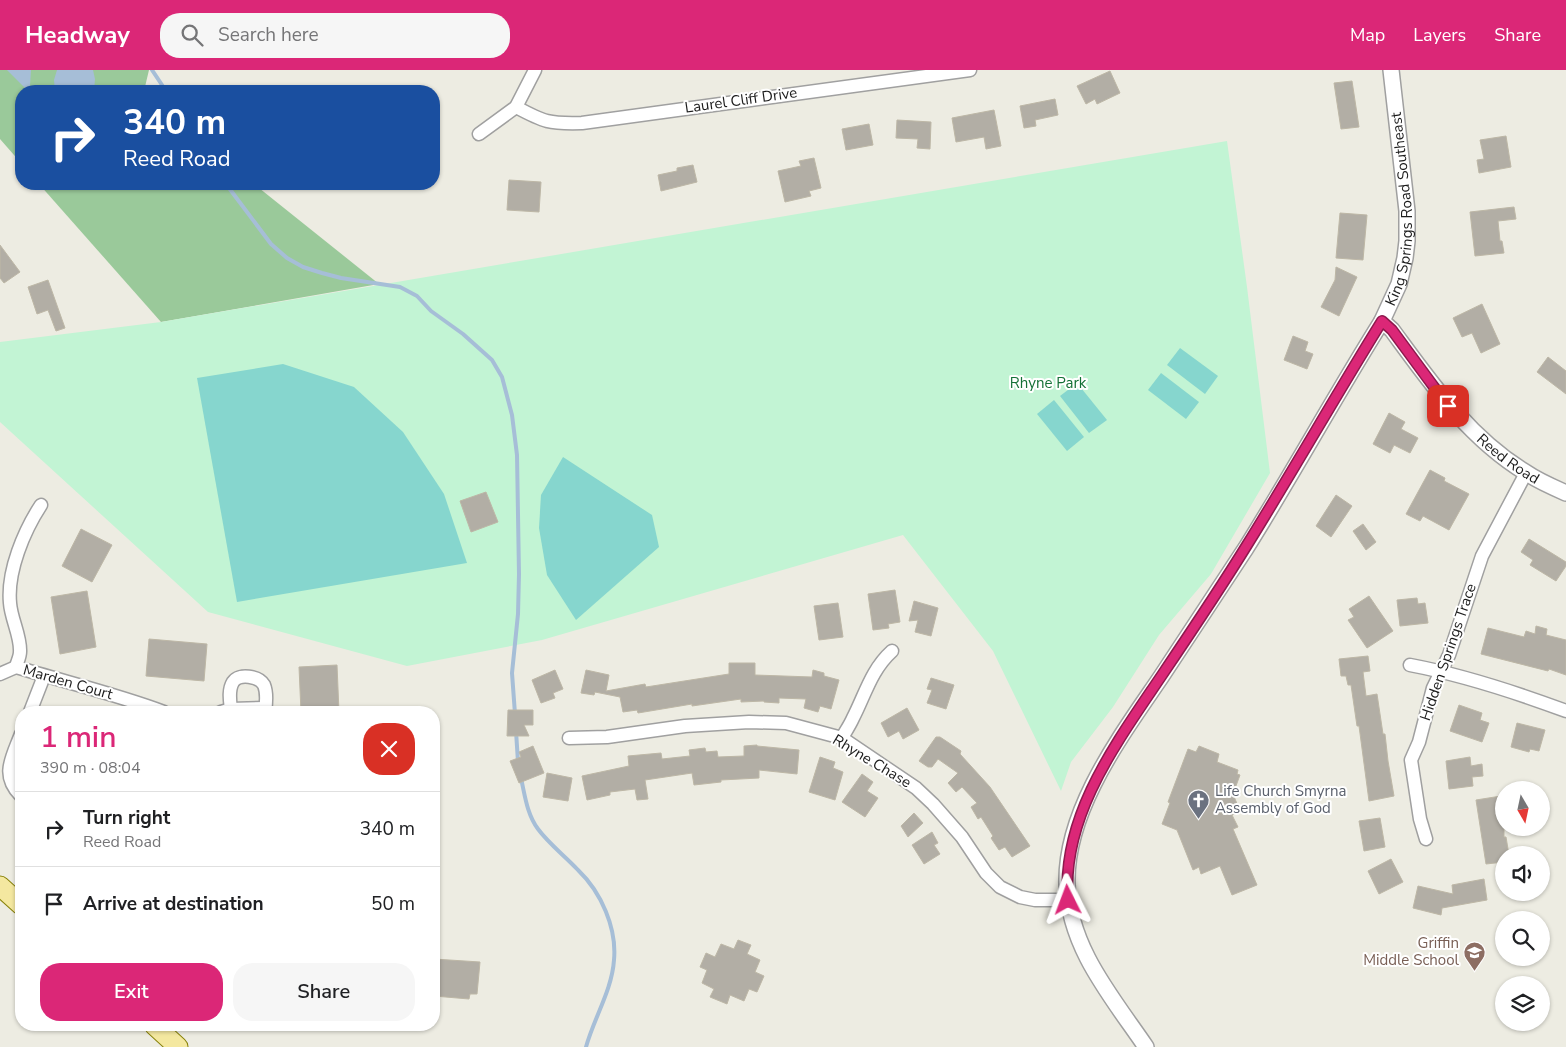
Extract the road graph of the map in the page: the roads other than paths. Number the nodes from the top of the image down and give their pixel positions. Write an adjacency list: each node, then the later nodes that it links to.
1 (535, 70): 4 (street)
2 (970, 70): 4 (street, Laurel Cliff Drive)
3 (1390, 70): 6 (street, King Springs Road Southeast)
4 (516, 107): 5 (street)
5 (479, 134)
6 (1382, 321): 7 (street, Reed Road); 28 (street, King Springs Road Southeast)
7 (1526, 474): 8 (street, Reed Road); 13 (street, Hidden Springs Trace)
8 (1566, 493)
9 (41, 505): 12 (street)
10 (892, 651): 22 (street)
11 (1410, 665): 13 (street)
12 (16, 667): 14 (street, Marden Court); 15 (street, Marden Court)
13 (1441, 670): 20 (street); 25 (street, Hidden Springs Trace)
14 (0, 674)
15 (44, 676): 16 (street); 17 (street, Marden Court)
16 (32, 706)
17 (147, 706)
18 (227, 706): 19 (street)
19 (265, 706)
20 (1566, 711)
21 (569, 738): 22 (street, Rhyne Chase)
22 (842, 738): 28 (street, Rhyne Chase)
23 (15, 747): 24 (street)
24 (15, 789)
25 (1426, 840)
26 (0, 886): 27 (main road)
27 (15, 900)
28 (1068, 900): 31 (street, King Springs Road Southeast)
29 (161, 1031): 30 (main road)
30 (178, 1047)
31 (1146, 1047)

